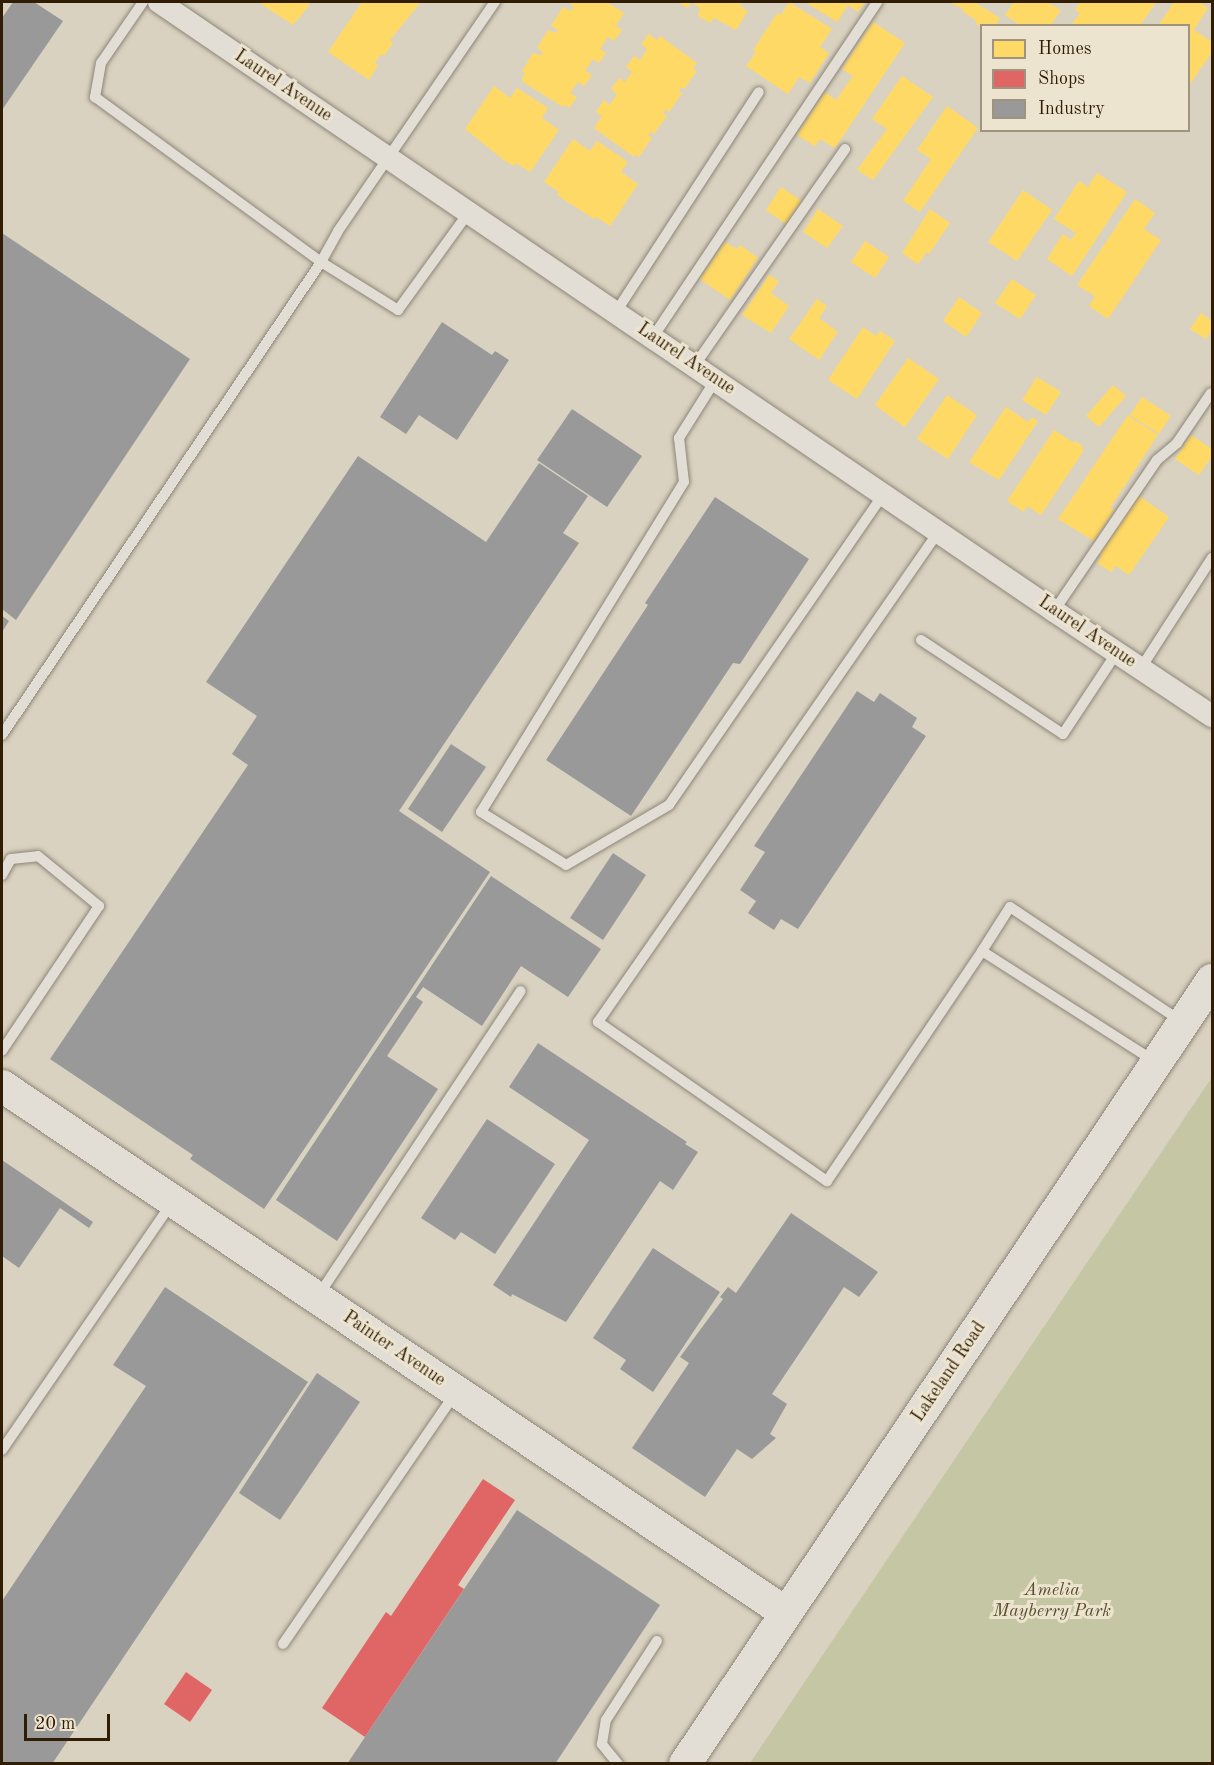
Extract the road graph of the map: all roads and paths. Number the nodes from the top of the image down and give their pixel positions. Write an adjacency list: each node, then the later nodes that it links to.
1 (143, 2): 9 (lane)
2 (159, 2): 7 (street, Laurel Avenue)
3 (495, 2): 7 (lane)
4 (878, 2): 11 (lane)
5 (759, 92): 10 (lane)
6 (845, 149): 12 (lane)
7 (388, 157): 8 (street, Laurel Avenue); 9 (lane)
8 (469, 212): 9 (lane); 10 (street, Laurel Avenue)
9 (321, 262): 23 (lane)
10 (616, 312): 11 (street, Laurel Avenue)
11 (653, 337): 12 (street, Laurel Avenue)
12 (695, 365): 13 (street, Laurel Avenue)
13 (716, 379): 15 (street, Laurel Avenue); 15 (lane)
14 (1211, 393): 18 (lane)
15 (884, 493): 16 (street, Laurel Avenue)
16 (939, 530): 18 (street, Laurel Avenue); 25 (lane)
17 (1212, 558): 21 (lane)
18 (1054, 611): 20 (street, Laurel Avenue)
19 (921, 640): 20 (lane)
20 (1117, 652): 21 (street, Laurel Avenue)
21 (1141, 668): 22 (street, Laurel Avenue)
22 (1212, 716)
23 (2, 735)
24 (2, 875): 29 (lane)
25 (982, 951): 28 (lane); 30 (lane)
26 (1212, 980): 28 (street, Lakeland Road)
27 (520, 991): 33 (lane)
28 (1184, 1023): 30 (street, Lakeland Road)
29 (2, 1051)
30 (1156, 1063): 36 (street, Lakeland Road)
31 (2, 1086): 32 (street, Painter Avenue)
32 (173, 1201): 33 (street, Painter Avenue); 35 (lane)
33 (317, 1298): 34 (street, Painter Avenue)
34 (456, 1391): 36 (street, Painter Avenue); 38 (lane)
35 (2, 1450)
36 (786, 1613): 40 (street, Lakeland Road)
37 (657, 1641): 39 (lane)
38 (283, 1644)
39 (618, 1764)
40 (685, 1764)

